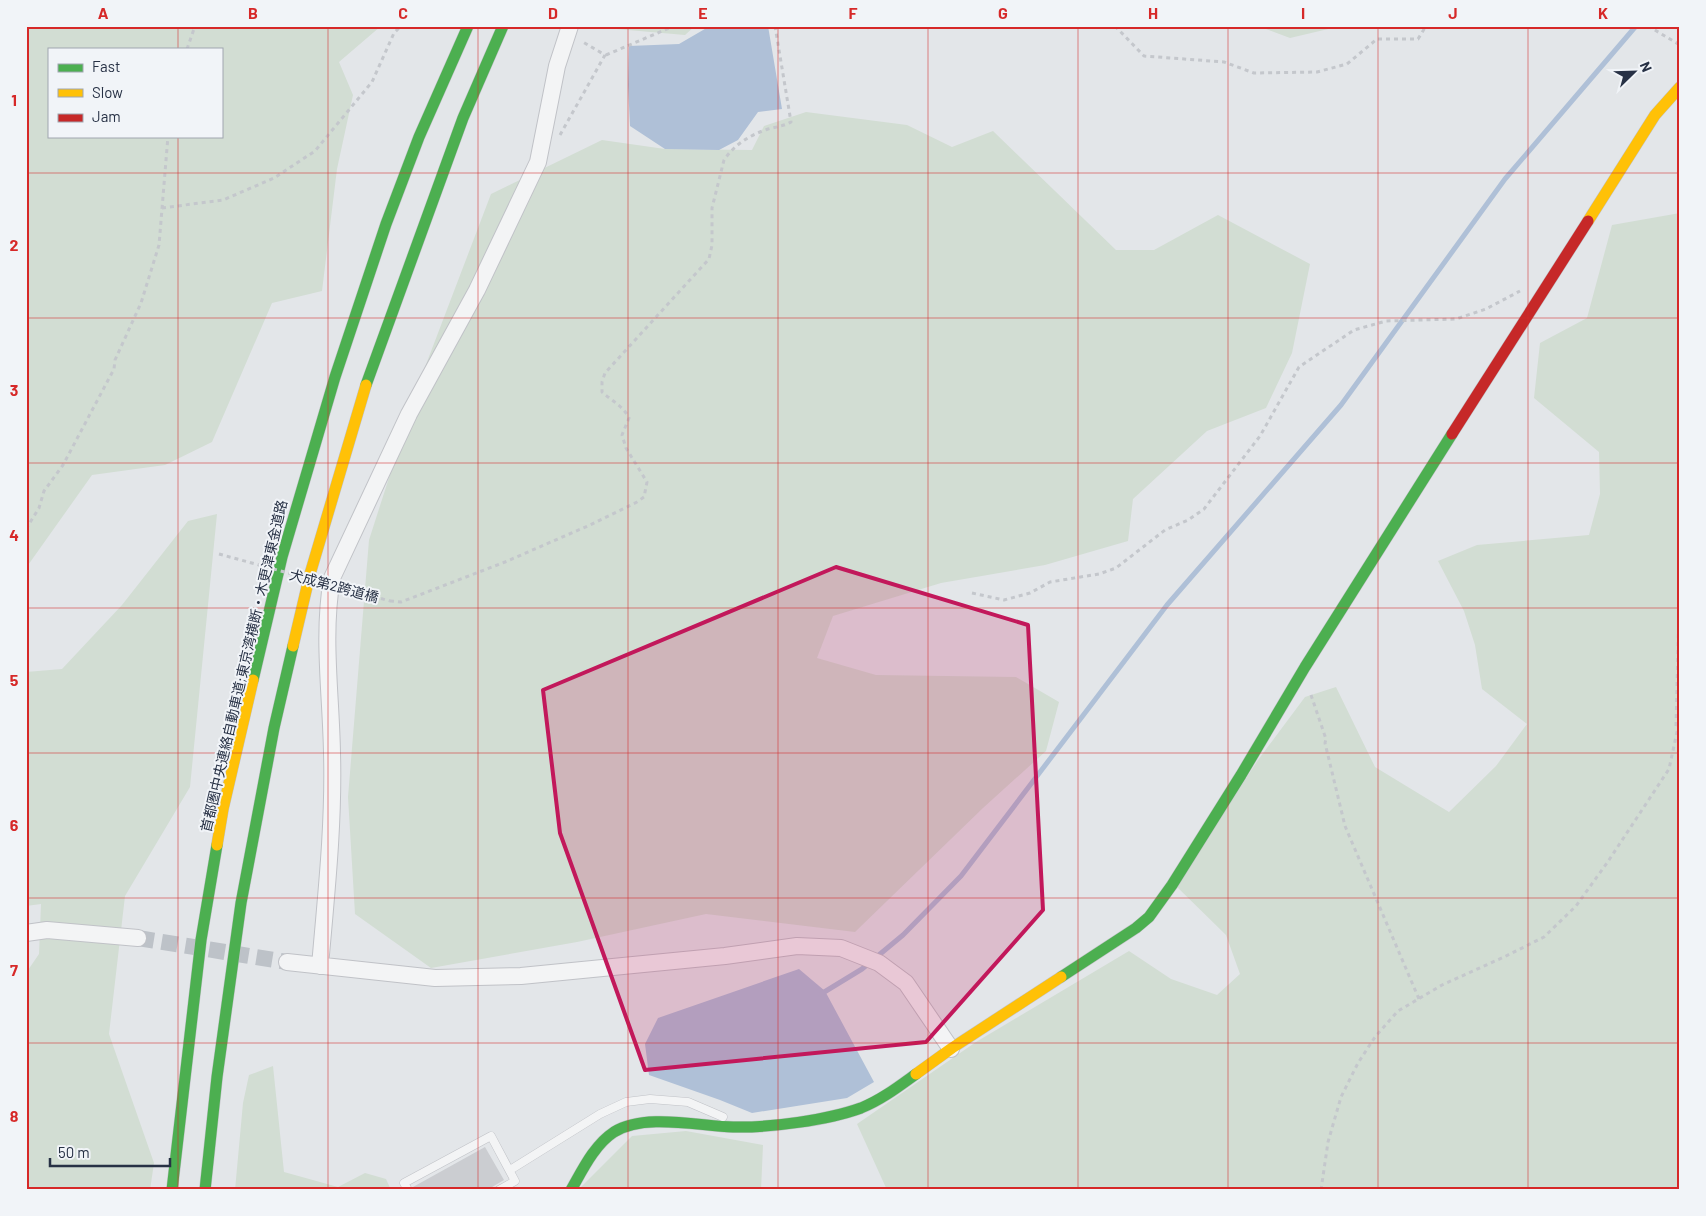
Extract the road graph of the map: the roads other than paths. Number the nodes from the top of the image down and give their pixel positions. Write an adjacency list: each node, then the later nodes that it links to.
1 (468, 26): 12 (main road, 首都圏中央連絡自動車道;東京湾横断・木更津東金道路)
2 (503, 26): 13 (main road)
3 (570, 26): 8 (street)
4 (1680, 86): 9 (main road)
5 (26, 933): 6 (street)
6 (138, 938)
7 (287, 962): 8 (street)
8 (320, 966): 9 (street)
9 (951, 1048): 10 (main road)
10 (746, 1127): 11 (lane); 16 (main road)
11 (510, 1170): 14 (lane); 15 (lane)
12 (172, 1190)
13 (205, 1190)
14 (408, 1190)
15 (499, 1190)
16 (572, 1190)

